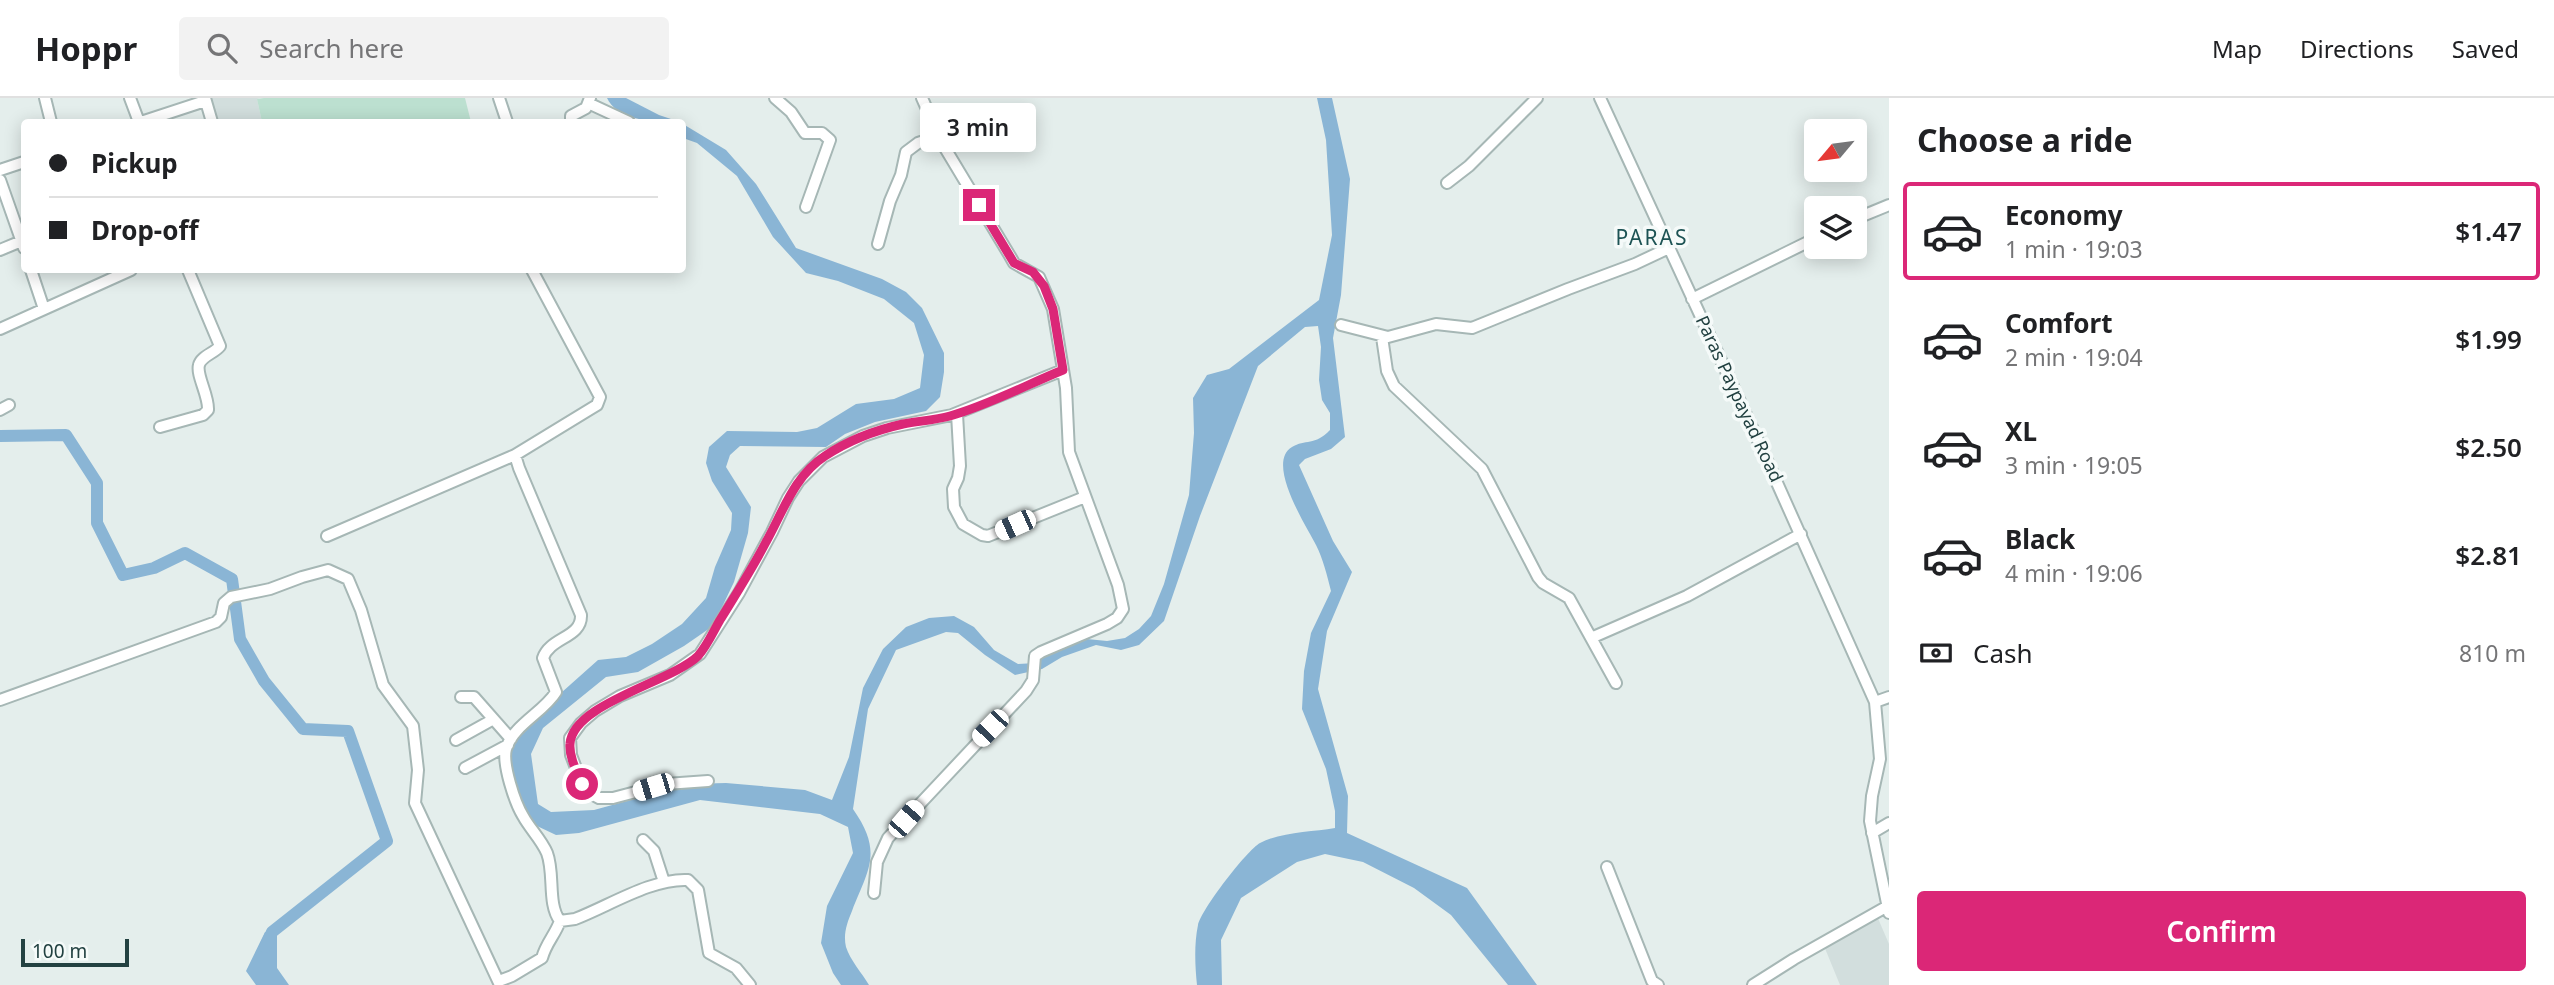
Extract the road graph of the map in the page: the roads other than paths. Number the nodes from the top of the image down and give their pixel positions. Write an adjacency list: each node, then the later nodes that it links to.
1 (45, 98): 10 (street)
2 (130, 98): 11 (street)
3 (499, 98): 14 (street)
4 (775, 98): 23 (street)
5 (922, 98): 17 (street)
6 (1537, 98): 21 (street)
7 (1600, 98): 29 (street, Paras Paypayad Road)
8 (205, 99): 12 (street); 13 (street)
9 (589, 101): 15 (street); 16 (street)
10 (50, 119)
11 (139, 119)
12 (148, 119)
13 (211, 119)
14 (506, 119)
15 (571, 119)
16 (623, 119)
17 (939, 136): 27 (street); 42 (street)
18 (21, 163): 19 (street)
19 (0, 170)
20 (0, 180): 25 (street)
21 (1447, 183)
22 (1889, 205): 24 (street)
23 (806, 207)
24 (1867, 214)
25 (21, 235)
26 (21, 244): 30 (street)
27 (878, 244)
28 (1804, 244): 37 (street)
29 (1669, 248): 37 (street, Paras Paypayad Road); 41 (street)
30 (0, 250)
31 (32, 273): 38 (street)
32 (99, 273): 36 (street)
33 (124, 273): 36 (street)
34 (189, 273): 44 (street)
35 (534, 273): 45 (street)
36 (102, 282): 38 (street)
37 (1692, 299): 47 (street, Paras Paypayad Road)
38 (44, 309): 40 (street)
39 (1341, 326): 41 (street)
40 (0, 329)
41 (1381, 337): 49 (street)
42 (1063, 370): 43 (street); 46 (street)
43 (957, 414): 46 (street); 61 (street)
44 (160, 427)
45 (515, 455): 48 (street); 57 (street)
46 (1085, 497): 69 (street)
47 (1801, 534): 49 (street); 54 (street, Paras Paypayad Road)
48 (327, 536)
49 (1591, 638): 50 (street)
50 (1616, 683)
51 (461, 697): 55 (street)
52 (1889, 697): 54 (street)
53 (0, 700): 72 (street)
54 (1875, 702): 58 (street, Paras Paypayad Road)
55 (492, 720): 56 (street); 57 (street)
56 (456, 740)
57 (509, 742): 59 (street); 71 (street)
58 (1884, 743): 62 (street, Paras Paypayad Road)
59 (465, 768)
60 (1889, 777): 62 (street)
61 (708, 781)
62 (1875, 785): 64 (street, Paras Paypayad Road)
63 (1889, 823): 64 (street)
64 (1872, 832): 67 (street, Paras Paypayad Road)
65 (642, 840): 68 (street)
66 (1607, 867): 74 (street)
67 (1884, 871): 70 (street, Paras Paypayad Road)
68 (664, 882): 71 (street); 73 (street)
69 (874, 893)
70 (1888, 910): 75 (street)
71 (560, 921): 72 (street)
72 (499, 983)
73 (750, 985)
74 (1658, 985)
75 (1753, 985)

